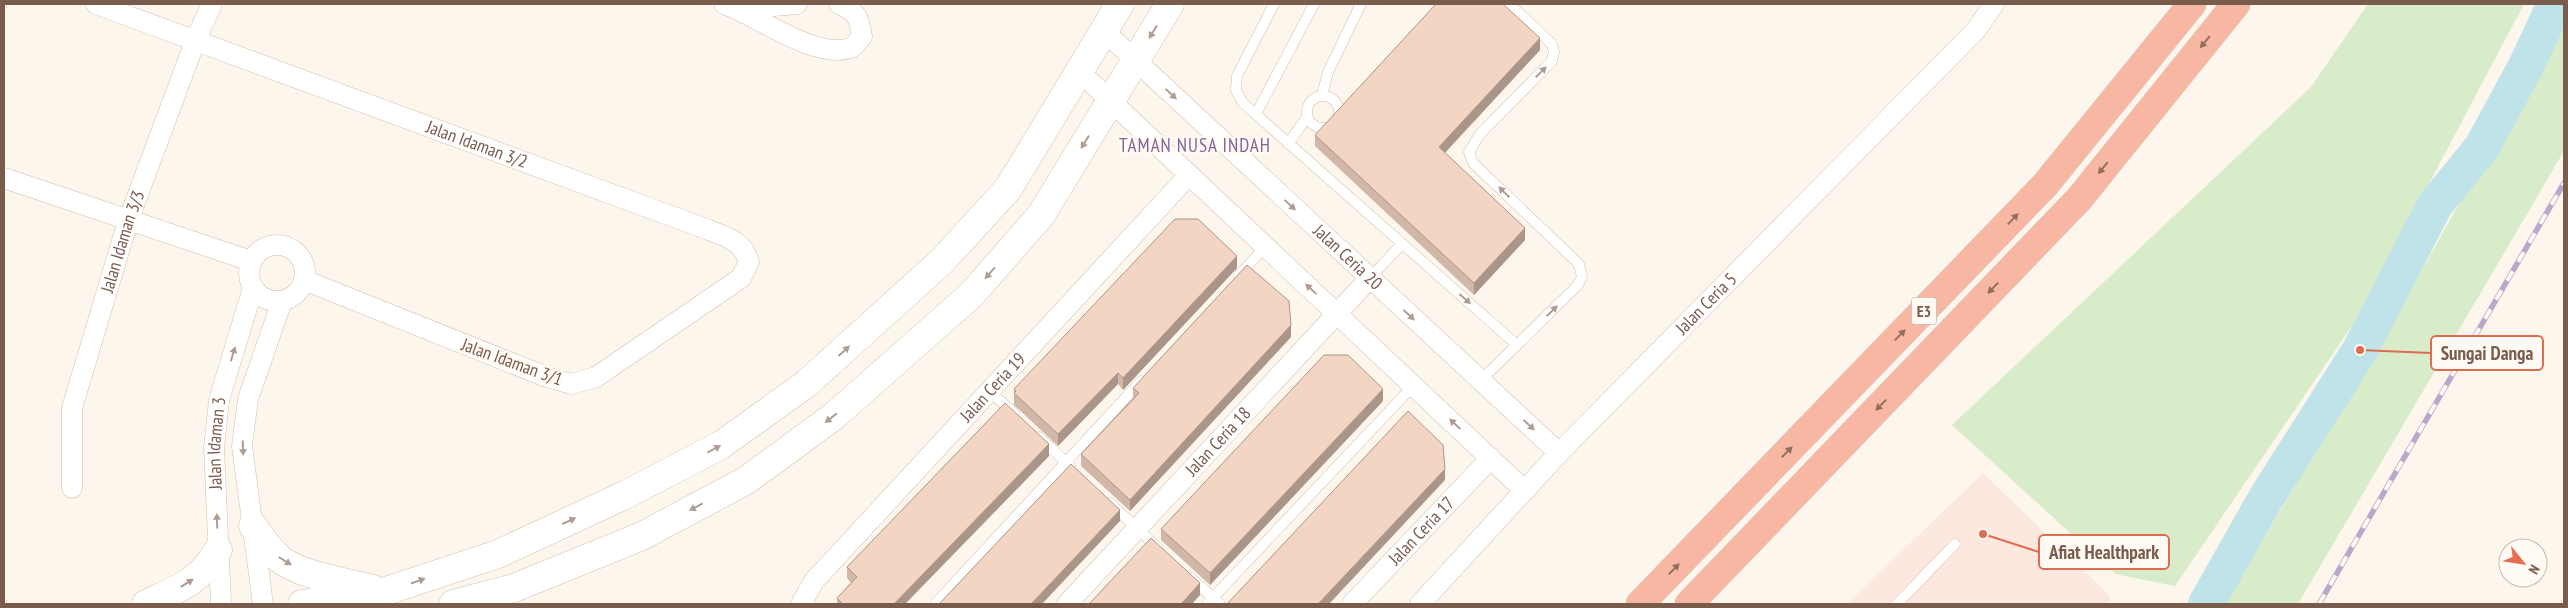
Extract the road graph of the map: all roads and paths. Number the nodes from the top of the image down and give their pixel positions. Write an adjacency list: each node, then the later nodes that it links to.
1 (96, 4): 16 (street, Jalan Idaman 3/2)
2 (212, 4): 16 (street, Jalan Idaman 3/3)
3 (797, 4): 14 (street)
4 (839, 4): 14 (street)
5 (1120, 4): 15 (main road)
6 (1170, 4): 17 (main road, one-way to 17)
7 (1274, 4): 21 (lane)
8 (1314, 4): 21 (lane)
9 (1361, 4): 19 (lane)
10 (1509, 4): 37 (lane, one-way to 10)
11 (1994, 4): 42 (street, Jalan Ceria 5)
12 (2192, 4): 67 (highway, E3, one-way to 12)
13 (2236, 4): 68 (highway, E3, one-way to 68)
14 (732, 6)
15 (1105, 32): 17 (street, Jalan Ceria 20); 18 (main road)
16 (196, 39): 26 (street, Jalan Idaman 3/3); 30 (street, Jalan Idaman 3/2)
17 (1135, 61): 20 (main road); 31 (street, Jalan Ceria 20, one-way to 31)
18 (1080, 72): 20 (street); 55 (main road, one-way to 18)
19 (1322, 95): 22 (lane); 22 (lane)
20 (1111, 101): 24 (street); 61 (main road, one-way to 61)
21 (1256, 114): 23 (lane)
22 (1307, 118): 23 (lane)
23 (1288, 144): 27 (lane)
24 (1190, 175): 28 (street); 41 (street, Jalan Ceria 19)
25 (4, 178): 26 (street)
26 (128, 221): 29 (street); 46 (street, Jalan Idaman 3/3)
27 (1402, 244): 31 (lane); 37 (lane, one-way to 37)
28 (1266, 246): 33 (lane); 36 (street, one-way to 28)
29 (251, 261): 32 (street); 34 (street)
30 (750, 262): 32 (street, Jalan Idaman 3/1)
31 (1370, 278): 36 (street, Jalan Ceria 18); 39 (street, Jalan Ceria 20, one-way to 39)
32 (304, 280): 35 (street)
33 (1233, 282)
34 (253, 288): 35 (street); 52 (street, Jalan Idaman 3, one-way to 34)
35 (282, 301): 49 (street, Jalan Idaman 3, one-way to 49)
36 (1337, 313): 40 (street); 50 (street, Jalan Ceria 18)
37 (1518, 345): 39 (lane)
38 (1146, 376): 44 (lane)
39 (1480, 381): 42 (street, Jalan Ceria 20, one-way to 42)
40 (1414, 385): 43 (street, one-way to 40); 56 (lane)
41 (989, 391): 44 (lane); 62 (street, Jalan Ceria 19)
42 (1559, 453): 47 (street, Jalan Ceria 5)
43 (1490, 458): 47 (street); 65 (street, Jalan Ceria 17)
44 (1066, 462): 45 (lane); 63 (lane)
45 (1081, 476)
46 (72, 488)
47 (1525, 491): 66 (street, Jalan Ceria 5)
48 (1102, 496): 50 (lane)
49 (253, 526): 55 (main road, one-way to 55); 59 (street, Jalan Idaman 3)
50 (1138, 529): 53 (lane); 64 (street, Jalan Ceria 18)
51 (1955, 544): 69 (lane)
52 (218, 550): 57 (main road, one-way to 52); 58 (street, Jalan Idaman 3)
53 (1165, 554)
54 (1186, 573): 56 (lane)
55 (383, 592): 60 (main road)
56 (1213, 602)
57 (146, 604)
58 (220, 604)
59 (263, 604)
60 (302, 604)
61 (453, 604)
62 (801, 604)
63 (935, 604)
64 (1067, 604)
65 (1352, 604)
66 (1420, 604)
67 (1640, 604)
68 (1689, 604)
69 (1896, 604)

